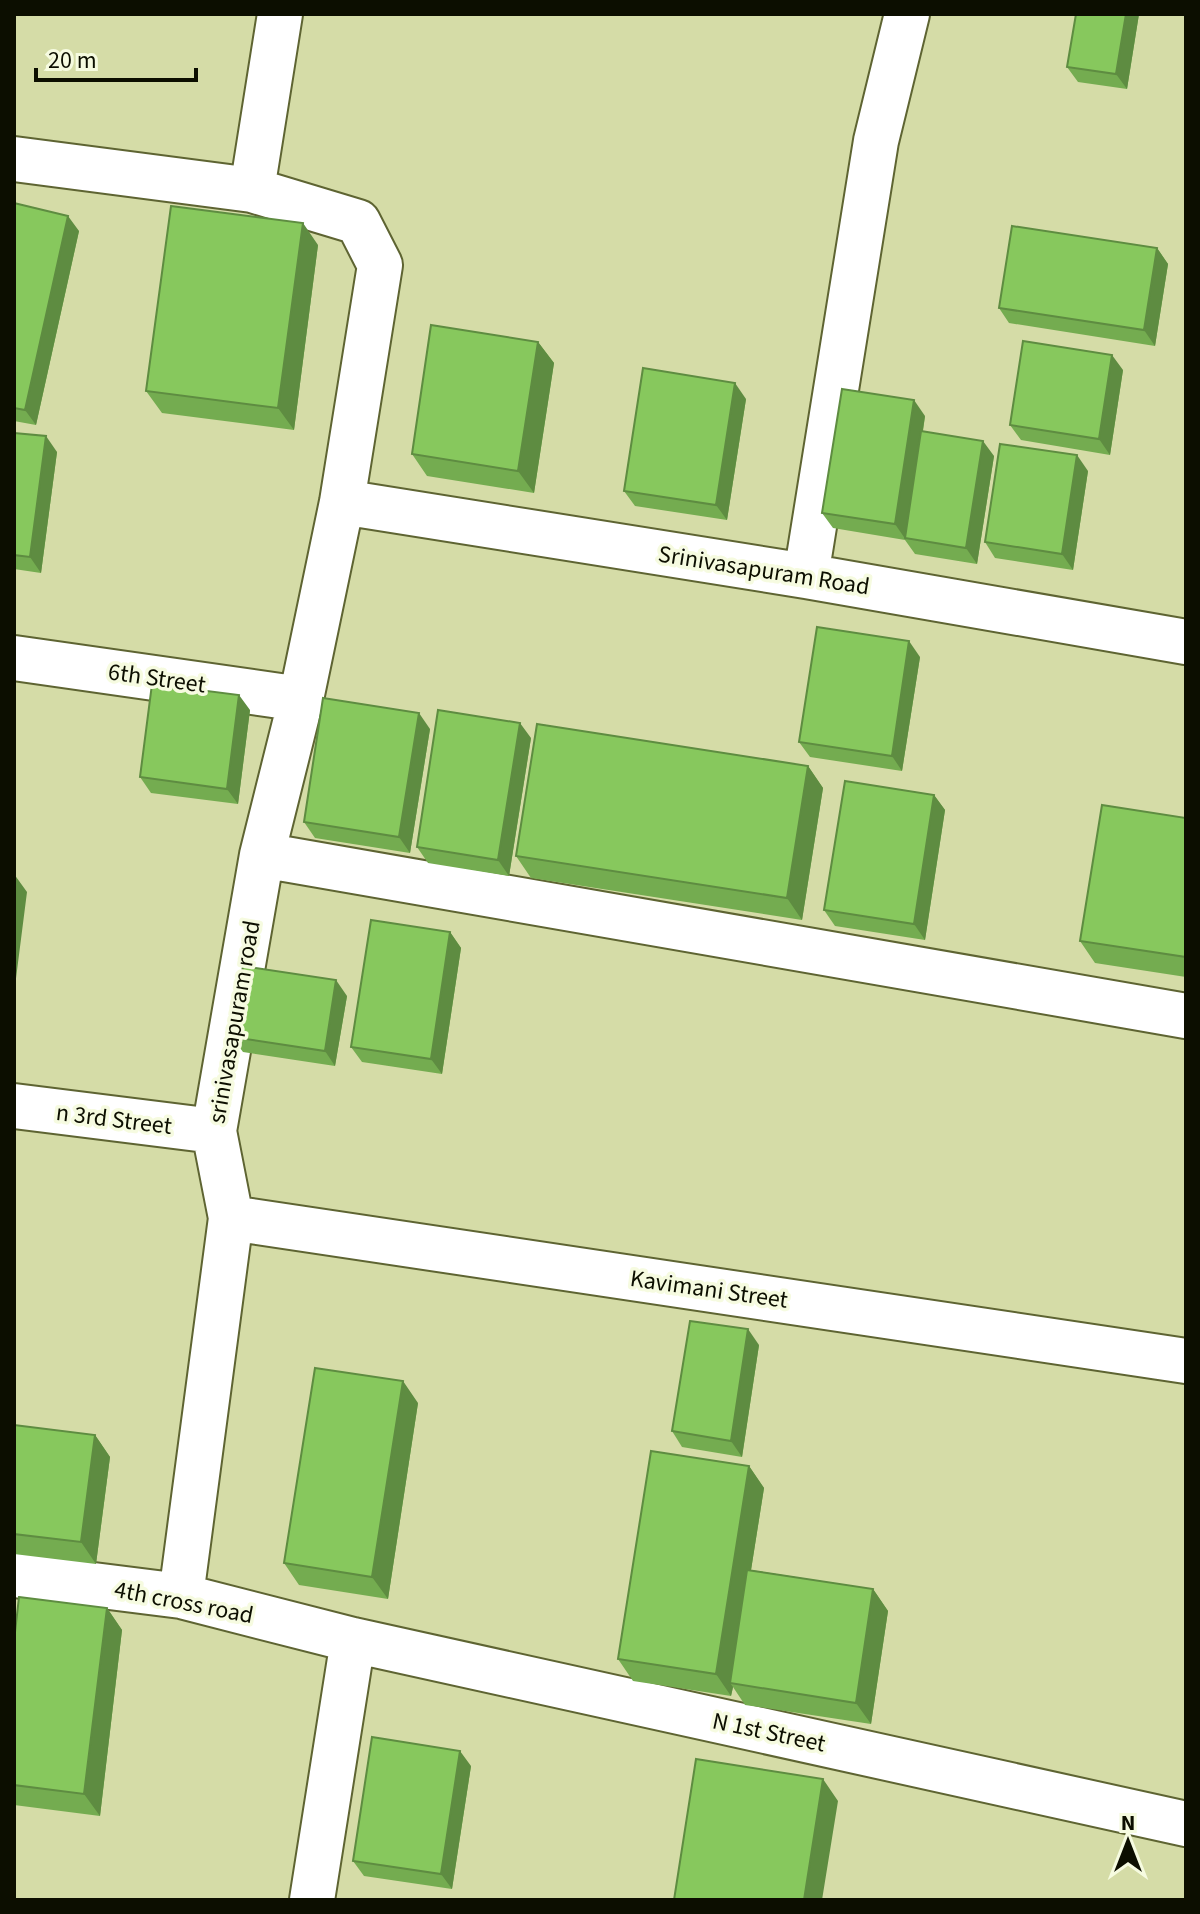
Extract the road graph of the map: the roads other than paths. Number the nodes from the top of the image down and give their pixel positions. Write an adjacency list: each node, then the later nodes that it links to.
1 (280, 14): 4 (street)
2 (907, 14): 6 (street)
3 (14, 159): 4 (street, srinivasapuram road)
4 (252, 190): 5 (street, srinivasapuram road)
5 (342, 502): 6 (street, Srinivasapuram Road); 9 (street, srinivasapuram road)
6 (806, 576): 7 (street, Srinivasapuram Road)
7 (1184, 631)
8 (14, 658): 9 (street, 6th Street)
9 (301, 699): 10 (street, srinivasapuram road)
10 (262, 855): 11 (street); 13 (street, srinivasapuram road)
11 (1186, 1016)
12 (14, 1106): 13 (street, n 3rd Street)
13 (214, 1131): 14 (street, srinivasapuram road)
14 (231, 1218): 15 (street, Kavimani Street); 17 (street, srinivasapuram road)
15 (1186, 1361)
16 (14, 1575): 17 (street, 4th cross road)
17 (181, 1596): 18 (street, 4th cross road)
18 (353, 1640): 19 (street, N 1st Street); 20 (street)
19 (1186, 1824)
20 (312, 1900)

